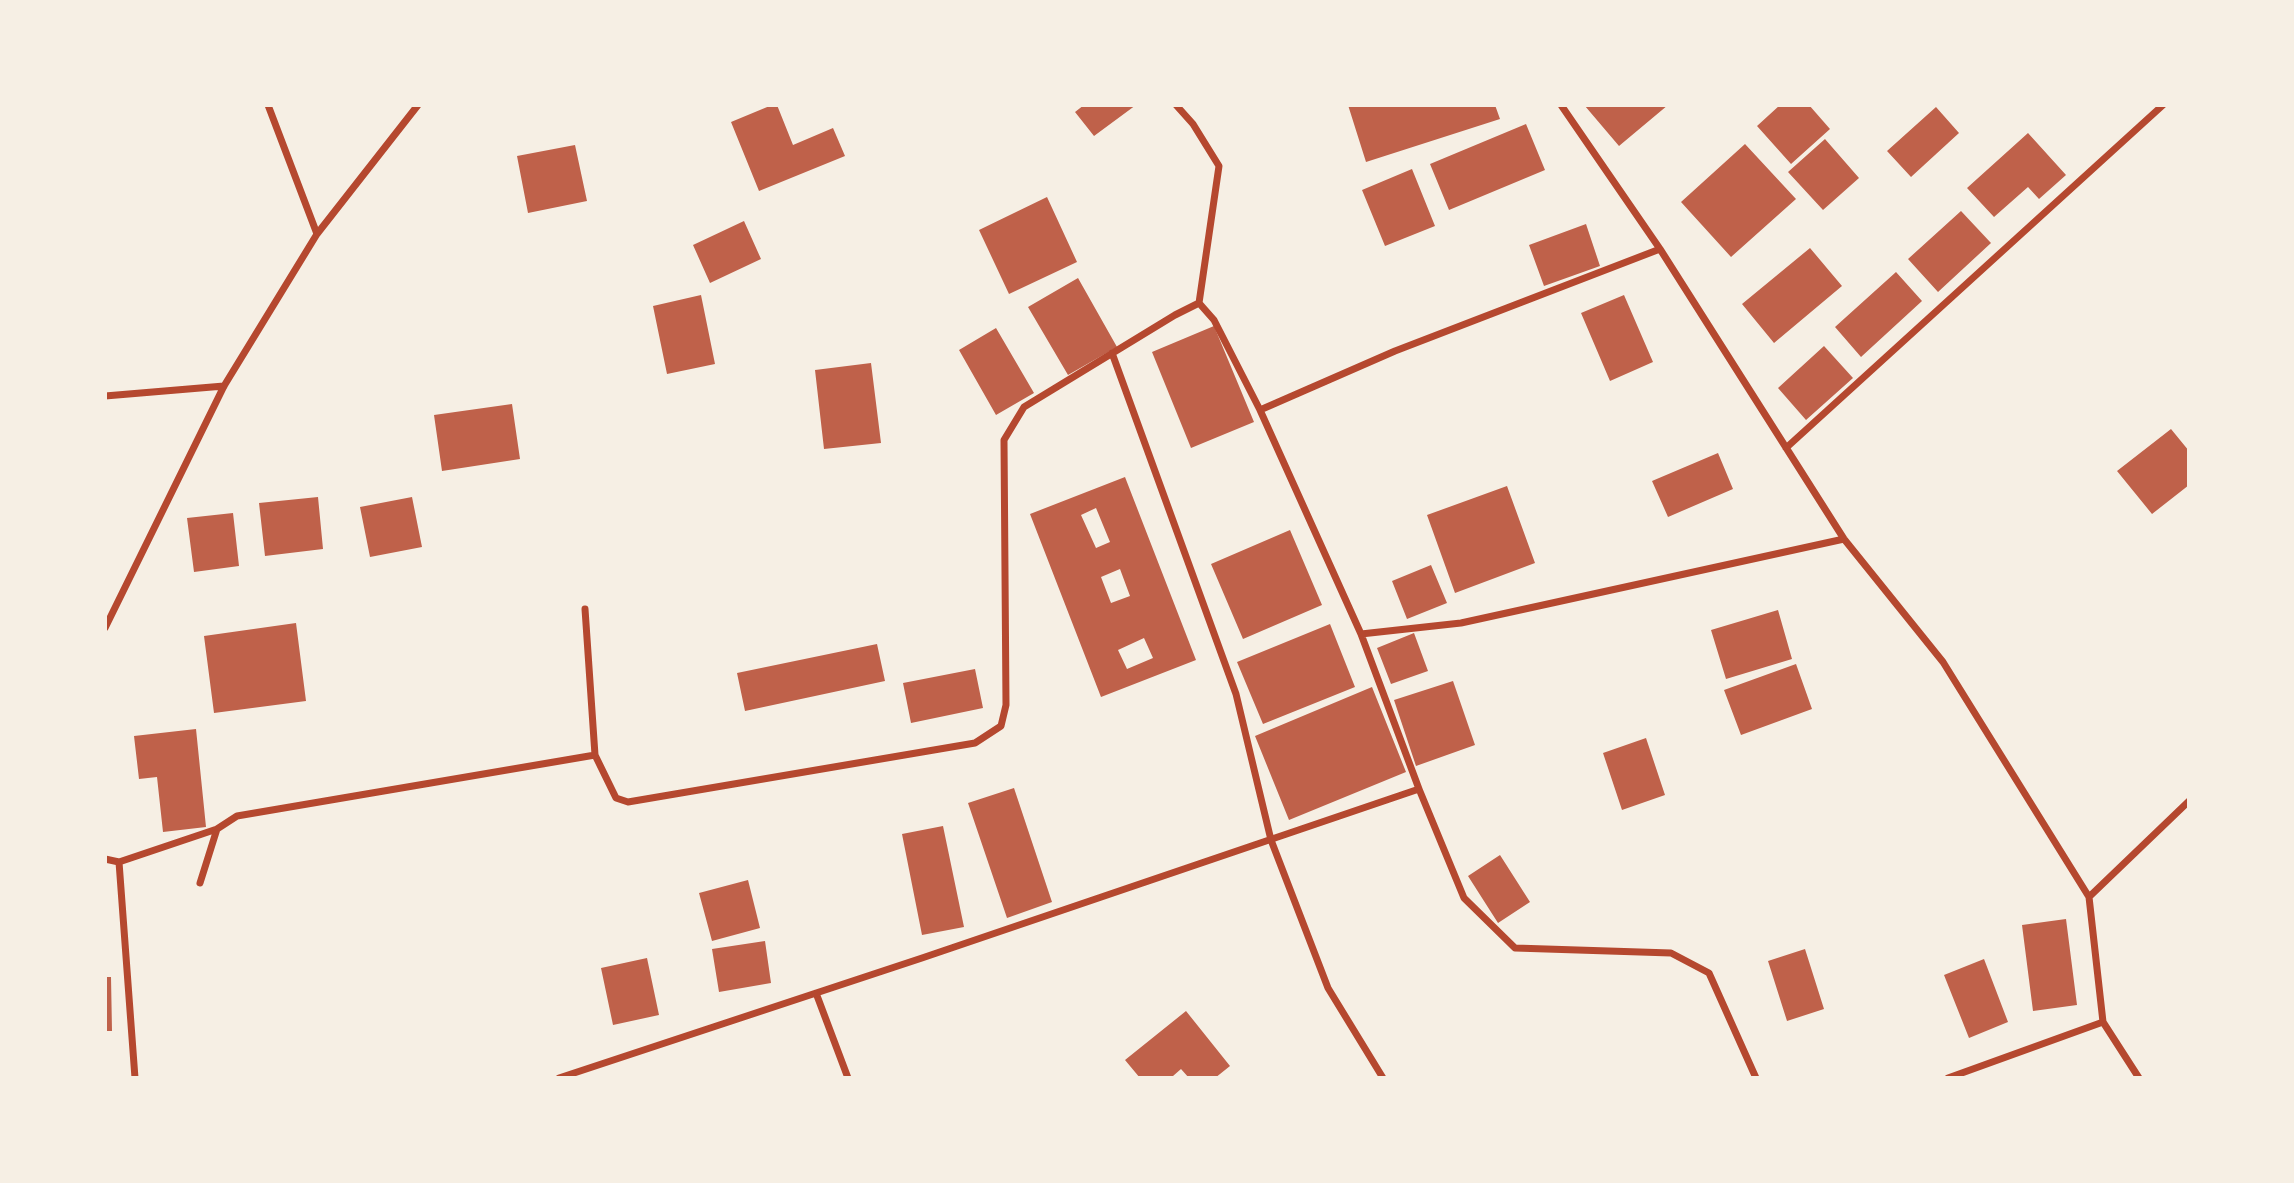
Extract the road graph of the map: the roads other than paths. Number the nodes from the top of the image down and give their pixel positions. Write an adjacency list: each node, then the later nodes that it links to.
1 (268, 105): 6 (street)
2 (418, 105): 6 (street)
3 (1175, 105): 8 (street)
4 (1561, 105): 7 (street)
5 (2164, 105): 13 (street)
6 (317, 234): 10 (street)
7 (1660, 249): 12 (street); 13 (street)
8 (1199, 303): 9 (street); 12 (street)
9 (1112, 353): 18 (street); 22 (street)
10 (225, 386): 11 (street); 16 (street)
11 (105, 396)
12 (1260, 410): 17 (street)
13 (1786, 448): 14 (street)
14 (1844, 538): 17 (street); 26 (street)
15 (585, 609): 18 (street)
16 (105, 628)
17 (1361, 634): 19 (street)
18 (595, 755): 21 (street)
19 (1419, 789): 22 (street); 33 (street)
20 (2189, 801): 26 (street)
21 (217, 830): 24 (street); 25 (street)
22 (1271, 839): 27 (street); 32 (street)
23 (105, 859): 24 (street)
24 (119, 862): 29 (street)
25 (200, 883)
26 (2089, 897): 28 (street)
27 (816, 993): 30 (street); 31 (street)
28 (2104, 1021): 34 (street); 35 (street)
29 (135, 1078)
30 (559, 1078)
31 (848, 1078)
32 (1383, 1078)
33 (1756, 1078)
34 (1948, 1078)
35 (2139, 1078)

